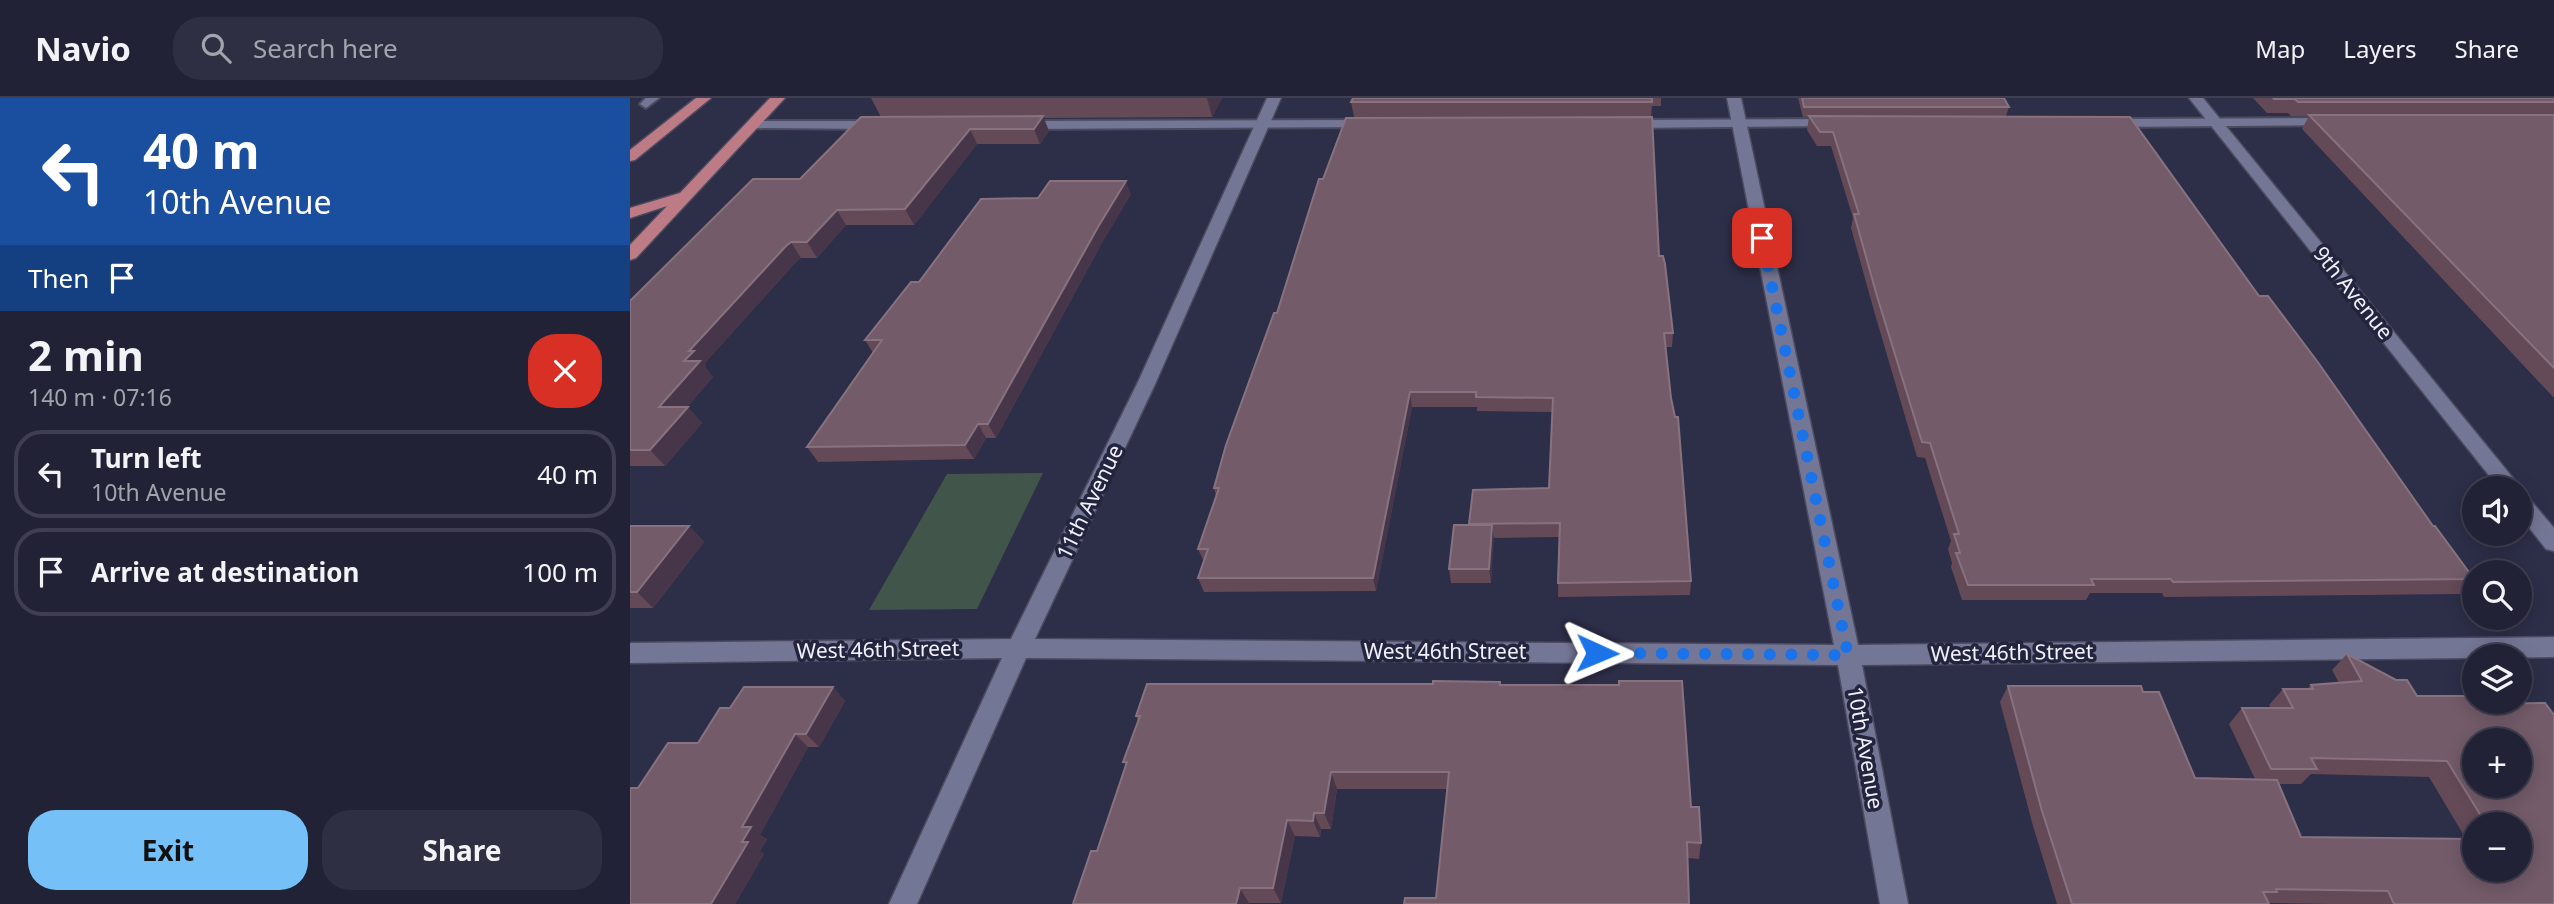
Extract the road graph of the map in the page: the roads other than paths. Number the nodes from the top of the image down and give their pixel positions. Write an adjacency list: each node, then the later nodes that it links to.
1 (704, 98): 17 (main road)
2 (778, 98): 14 (main road)
3 (1274, 98): 11 (street, 11th Avenue)
4 (1734, 98): 8 (street, 10th Avenue)
5 (2196, 98): 6 (street, 9th Avenue)
6 (2215, 122): 7 (lane); 10 (lane); 21 (street, 9th Avenue)
7 (2337, 122)
8 (1738, 123): 9 (lane); 13 (lane); 27 (street, 10th Avenue)
9 (1847, 123)
10 (2093, 123)
11 (1263, 124): 12 (lane); 16 (lane); 25 (street, 11th Avenue)
12 (1389, 124)
13 (1612, 124)
14 (752, 125): 15 (lane); 18 (main road)
15 (895, 125)
16 (1006, 125)
17 (630, 156)
18 (686, 196): 19 (main road); 20 (main road)
19 (630, 213)
20 (630, 255)
21 (2500, 476)
22 (2532, 516): 23 (street)
23 (2554, 543)
24 (2554, 647): 27 (street, West 46th Street)
25 (1018, 649): 26 (street, West 46th Street); 27 (street, West 46th Street); 28 (street, 11th Avenue)
26 (630, 653)
27 (1848, 655): 29 (street, 10th Avenue)
28 (903, 904)
29 (1894, 904)

